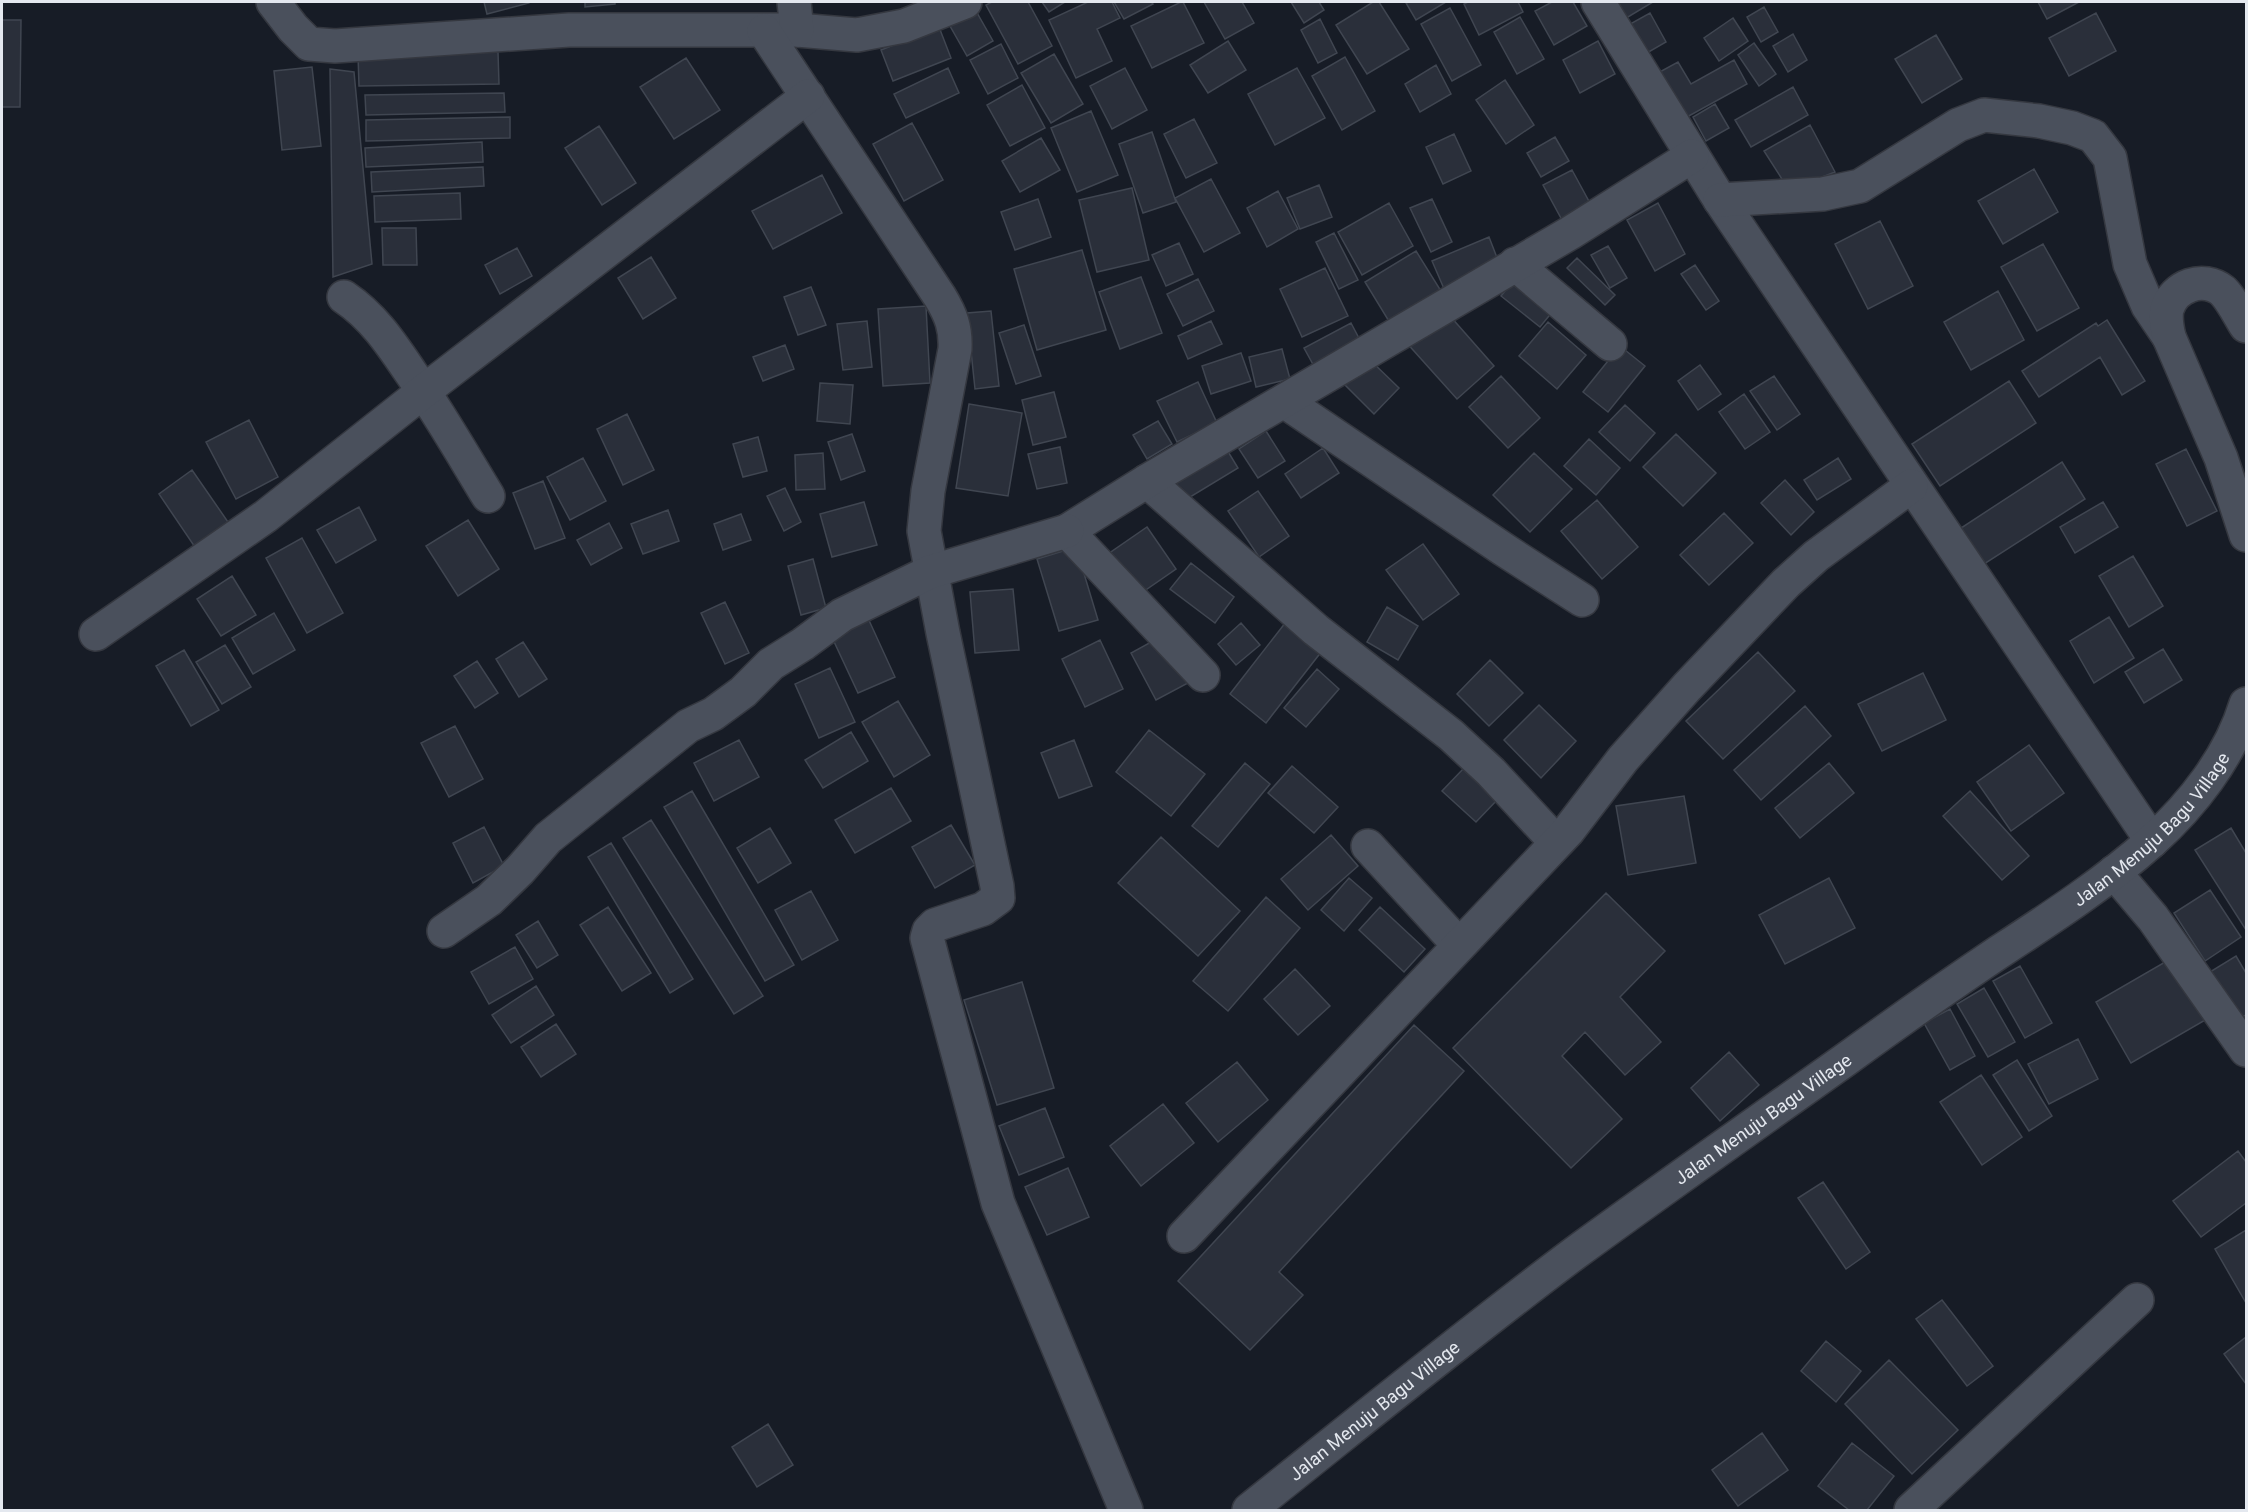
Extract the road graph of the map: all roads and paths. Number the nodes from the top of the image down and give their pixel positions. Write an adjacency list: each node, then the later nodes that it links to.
1 (273, 2): 4 (street)
2 (965, 2): 4 (street)
3 (1598, 2): 6 (street)
4 (784, 25): 5 (street)
5 (808, 96): 13 (street); 20 (street)
6 (1692, 156): 7 (street); 8 (street)
7 (1720, 200): 11 (street); 16 (street)
8 (1515, 264): 12 (street); 14 (street)
9 (344, 297): 13 (street)
10 (2247, 326): 11 (street)
11 (2169, 337): 19 (street)
12 (1610, 344)
13 (424, 391): 17 (street); 22 (street)
14 (1284, 400): 15 (street); 21 (street)
15 (1147, 481): 18 (street); 26 (street)
16 (1911, 486): 25 (street); 26 (street)
17 (488, 496)
18 (1067, 531): 20 (street); 23 (street)
19 (2247, 535)
20 (930, 572): 29 (street); 35 (street)
21 (1582, 600)
22 (96, 634)
23 (1203, 675)
24 (2245, 717): 25 (street, Jalan Menuju Bagu Village)
25 (2152, 841): 28 (street, Jalan Menuju Bagu Village)
26 (1556, 842): 30 (street)
27 (1368, 846): 30 (street)
28 (2114, 872): 31 (street); 36 (street, Jalan Menuju Bagu Village)
29 (444, 931)
30 (1459, 945): 32 (street)
31 (2247, 1050)
32 (1184, 1236)
33 (2137, 1300): 34 (street)
34 (1922, 1507)
35 (1126, 1510)
36 (1249, 1510)

